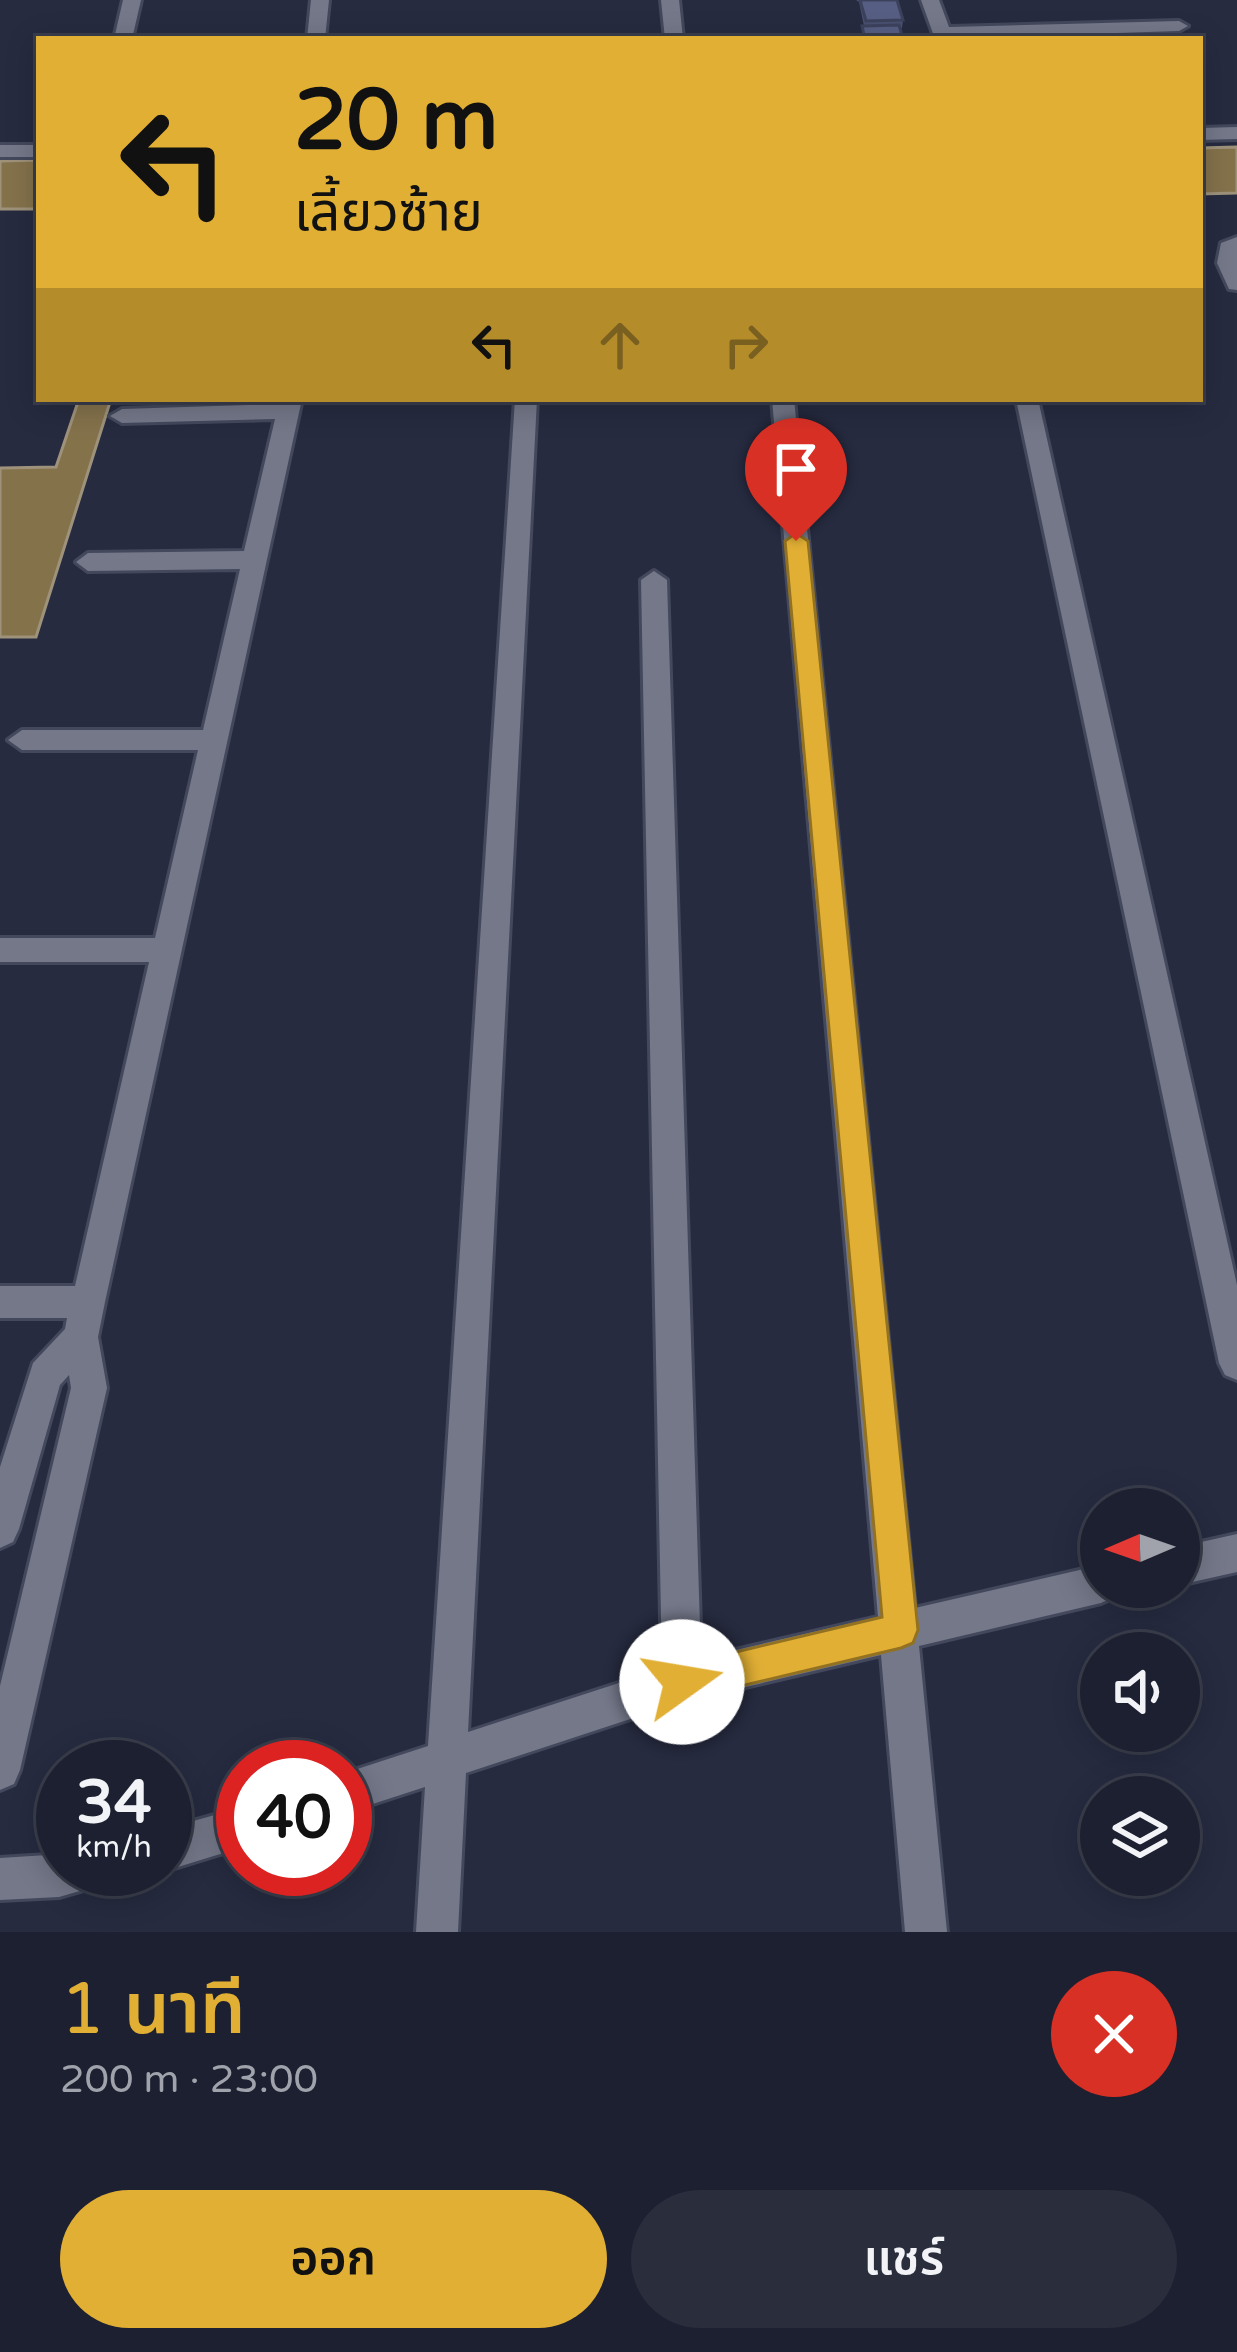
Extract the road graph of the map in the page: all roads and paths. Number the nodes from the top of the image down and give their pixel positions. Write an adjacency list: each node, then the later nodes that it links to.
1 (132, 0): 6 (street)
2 (320, 0): 7 (street)
3 (670, 0): 8 (street)
4 (930, 0): 9 (street)
5 (1179, 26): 9 (street)
6 (124, 36)
7 (316, 36)
8 (674, 36)
9 (943, 36)
10 (1237, 133): 11 (street)
11 (1203, 134)
12 (36, 151): 13 (street)
13 (0, 152)
14 (1237, 243): 15 (street)
15 (1237, 284)
16 (526, 402): 37 (street)
17 (783, 402): 35 (street)
18 (1028, 402): 30 (street)
19 (289, 405): 20 (street); 21 (street)
20 (122, 416)
21 (255, 560): 22 (street); 25 (street)
22 (88, 562)
23 (653, 580): 36 (street)
24 (22, 740): 25 (street)
25 (214, 740): 27 (street)
26 (0, 950): 27 (street)
27 (167, 950): 29 (street)
28 (0, 1301): 29 (street)
29 (85, 1319): 31 (street); 38 (street)
30 (1237, 1363)
31 (0, 1529)
32 (1237, 1553): 33 (street)
33 (1200, 1561)
34 (1080, 1589): 35 (street)
35 (901, 1630): 36 (street); 43 (street)
36 (682, 1682): 37 (street)
37 (447, 1759): 39 (street); 42 (street)
38 (0, 1770)
39 (372, 1784)
40 (36, 1877): 41 (street)
41 (0, 1879)
42 (437, 1932)
43 (926, 1932)

